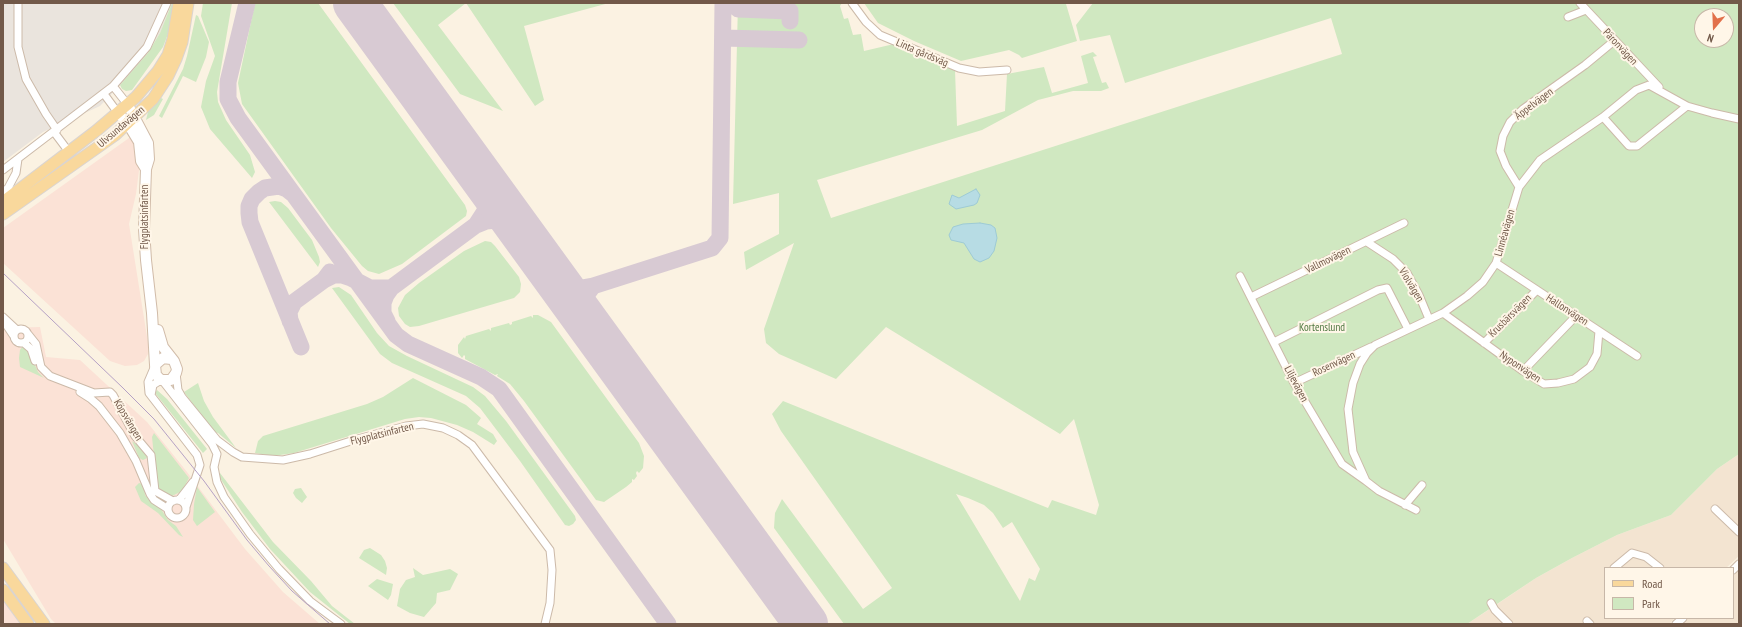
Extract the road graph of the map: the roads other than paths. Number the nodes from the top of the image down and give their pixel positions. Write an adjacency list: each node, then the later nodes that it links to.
1 (18, 3): 20 (street)
2 (167, 3): 11 (street)
3 (179, 3): 14 (main road, Ulvsundavägen)
4 (188, 3): 19 (main road, Ulvsundavägen)
5 (852, 3): 10 (street, Linta gårdsväg)
6 (1580, 3): 7 (street, Päronvägen)
7 (1586, 10): 8 (street); 9 (street, Päronvägen)
8 (1568, 17)
9 (1614, 40): 12 (street, Päronvägen); 24 (street, Äppelvägen)
10 (1007, 70)
11 (113, 86): 13 (street); 14 (street, Flygplatsinfarten)
12 (1662, 91): 15 (street, Linnéavägen); 17 (street, Linnéavägen)
13 (104, 94): 16 (street, Flygplatsinfarten); 20 (street)
14 (128, 105): 16 (main road, Ulvsundavägen); 19 (street, Flygplatsinfarten)
15 (1687, 106): 17 (street); 18 (street, Linnéavägen)
16 (118, 113): 19 (street, Flygplatsinfarten); 21 (main road, Ulvsundavägen)
17 (1602, 116): 24 (street, Linnéavägen)
18 (1739, 118)
19 (132, 121): 27 (main road, Ulvsundavägen); 34 (street, Flygplatsinfarten)
20 (56, 131): 21 (street); 22 (street)
21 (69, 152): 26 (main road, Ulvsundavägen)
22 (18, 159): 23 (street); 25 (street)
23 (3, 170)
24 (1519, 187): 30 (street, Linnéavägen)
25 (3, 192)
26 (3, 202)
27 (3, 214)
28 (1404, 223): 29 (street, Vallmovägen)
29 (1367, 242): 33 (street, Vallmovägen); 38 (street, Violvägen)
30 (1496, 263): 32 (street, Hallonvägen); 35 (street, Linnéavägen)
31 (1240, 276): 33 (street, Liljevägen)
32 (1537, 290): 36 (street, Hallonvägen); 46 (street, Krusbärsvägen)
33 (1252, 297): 44 (street, Liljevägen)
34 (152, 313): 49 (street, Flygplatsinfarten); 50 (street, Flygplatsinfarten)
35 (1443, 313): 38 (street, Linnéavägen); 46 (street, Nyponvägen)
36 (1576, 316): 41 (street, Hallonvägen); 51 (street)
37 (3, 317): 42 (street, Köpsvängen)
38 (1428, 319): 40 (street, Linnéavägen)
39 (3, 324): 42 (street, Köpsvängen)
40 (1408, 329): 44 (street); 47 (street, Linnéavägen)
41 (1599, 330): 48 (street, Hallonvägen); 51 (street, Nyponvägen)
42 (15, 332): 43 (street, Köpsvängen); 45 (street, Köpsvängen)
43 (28, 334): 45 (street); 59 (street, Köpsvängen)
44 (1274, 342): 54 (street, Liljevägen)
45 (24, 343): 62 (street, Köpsvängen)
46 (1484, 343): 51 (street, Nyponvägen)
47 (1374, 346): 54 (street, Rosenvägen); 57 (street, Linnéavägen)
48 (1637, 356)
49 (171, 359): 50 (street); 52 (street)
50 (154, 366): 53 (street); 55 (street)
51 (1523, 371)
52 (176, 373): 53 (street); 74 (street, Flygplatsinfarten)
53 (162, 380): 55 (street); 73 (street)
54 (1294, 383): 57 (street, Liljevägen)
55 (151, 395): 56 (street)
56 (194, 480): 59 (street); 61 (street)
57 (1366, 481): 60 (street, Linnéavägen)
58 (1422, 486): 60 (street)
59 (176, 500): 61 (street); 62 (street)
60 (1404, 505): 64 (street, Linnéavägen)
61 (186, 507): 62 (street)
62 (168, 508)
63 (1715, 509): 65 (street)
64 (1416, 510)
65 (1739, 532)
66 (1615, 567): 67 (street)
67 (1659, 567)
68 (3, 568): 72 (main road)
69 (3, 590): 71 (main road)
70 (1491, 603): 75 (street)
71 (28, 624)
72 (44, 624)
73 (341, 624)
74 (545, 624)
75 (1509, 624)

